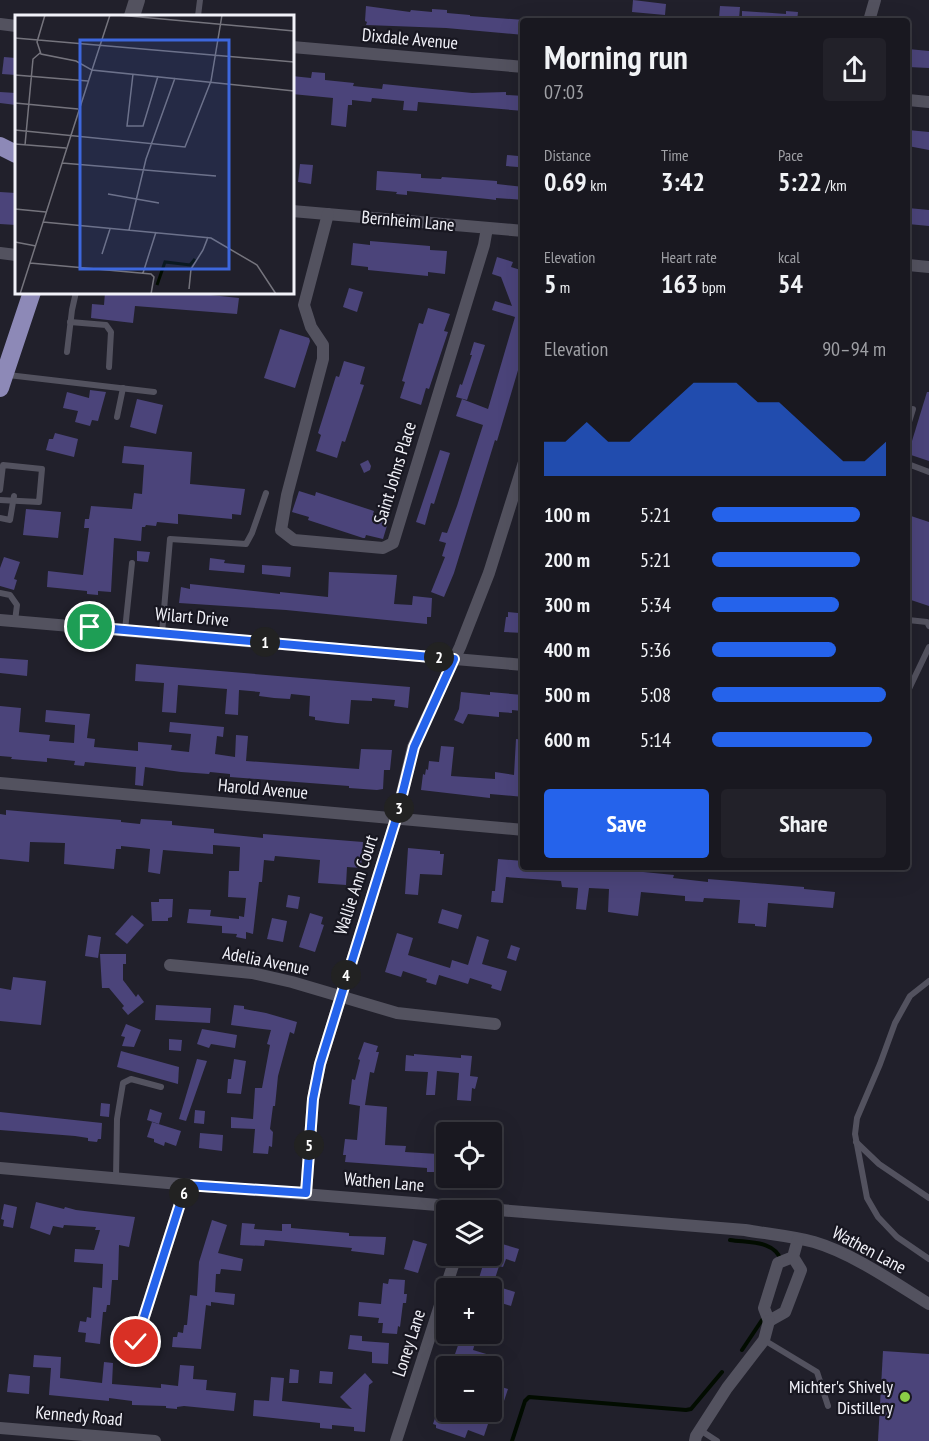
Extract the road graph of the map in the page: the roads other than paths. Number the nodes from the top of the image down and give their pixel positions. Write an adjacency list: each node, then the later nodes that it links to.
1 (137, 0): 4 (street)
2 (200, 0): 5 (lane)
3 (875, 0): 6 (street)
4 (132, 15)
5 (198, 15)
6 (870, 18)
7 (0, 24): 8 (street)
8 (15, 26)
9 (294, 47): 10 (street, Dixdale Avenue)
10 (520, 67)
11 (910, 100): 12 (street)
12 (929, 102)
13 (0, 146): 14 (main road)
14 (15, 154)
15 (294, 211): 16 (street, Bernheim Lane)
16 (328, 214): 17 (street, Bernheim Lane); 17 (street, Saint Johns Place)
17 (487, 228): 18 (street, Bernheim Lane)
18 (520, 231)
19 (0, 253): 20 (street)
20 (15, 255)
21 (910, 265): 22 (street)
22 (929, 267)
23 (31, 294): 28 (main road)
24 (76, 294): 25 (lane)
25 (70, 322): 26 (lane); 27 (lane)
26 (67, 352)
27 (109, 367)
28 (2, 381): 29 (lane)
29 (123, 388): 30 (lane); 32 (lane)
30 (154, 392)
31 (913, 409): 33 (lane)
32 (117, 417)
33 (910, 419)
34 (1, 464): 38 (lane); 40 (lane)
35 (910, 466): 36 (lane)
36 (929, 472)
37 (520, 475): 52 (street, Wallie Ann Court)
38 (0, 490)
39 (266, 493): 50 (lane)
40 (14, 499): 41 (lane); 42 (lane)
41 (0, 500)
42 (0, 518)
43 (132, 563): 49 (lane)
44 (0, 593): 47 (lane)
45 (0, 620): 47 (street, Wilart Drive)
46 (910, 620): 48 (lane)
47 (15, 621): 49 (street, Wilart Drive)
48 (929, 626)
49 (125, 630): 50 (street, Wilart Drive)
50 (162, 633): 52 (street, Wilart Drive)
51 (929, 647): 54 (lane)
52 (454, 659): 53 (street, Wilart Drive); 56 (street, Wallie Ann Court)
53 (520, 665)
54 (910, 687)
55 (0, 783): 56 (street, Harold Avenue)
56 (396, 819): 57 (street, Harold Avenue); 60 (street, Wallie Ann Court)
57 (520, 830)
58 (170, 965): 60 (street, Adelia Avenue)
59 (929, 981): 63 (lane)
60 (339, 997): 61 (street, Adelia Avenue); 67 (street, Wallie Ann Court)
61 (495, 1024)
62 (160, 1087): 65 (lane)
63 (856, 1142): 68 (lane); 73 (lane)
64 (0, 1168): 65 (street, Wathen Lane)
65 (116, 1179): 66 (street, Wathen Lane)
66 (186, 1185): 67 (street, Wathen Lane); 78 (street)
67 (306, 1193): 69 (street, Wathen Lane)
68 (929, 1198)
69 (436, 1205)
70 (502, 1211): 71 (street, Wathen Lane)
71 (798, 1239): 72 (street); 75 (street, Wathen Lane)
72 (793, 1257): 76 (street); 76 (street)
73 (929, 1259)
74 (453, 1266): 83 (street, Loney Lane)
75 (929, 1304)
76 (769, 1321): 77 (street)
77 (764, 1340): 79 (lane); 81 (street)
78 (134, 1348)
79 (828, 1406)
80 (0, 1428): 82 (street, Kennedy Road)
81 (697, 1435): 84 (lane)
82 (155, 1441)
83 (396, 1441)
84 (717, 1441)

